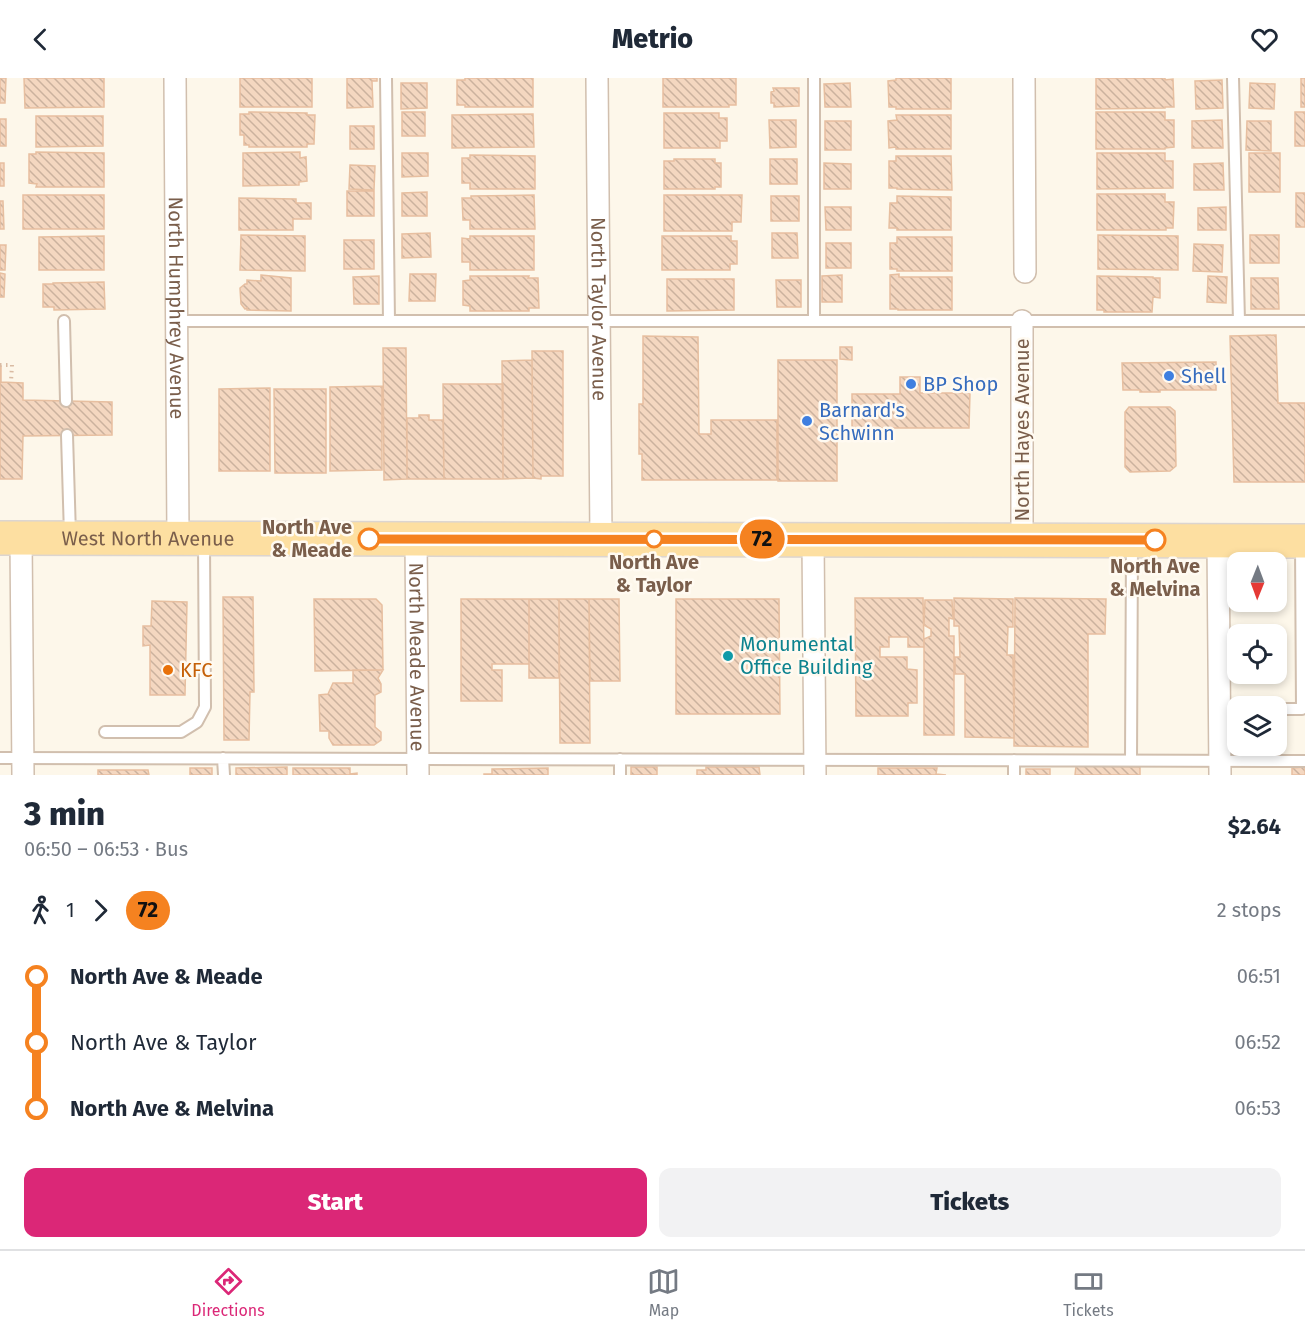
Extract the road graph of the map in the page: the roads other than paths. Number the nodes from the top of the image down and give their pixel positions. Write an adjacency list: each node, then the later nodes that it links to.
1 (175, 78): 9 (street, North Humphrey Avenue)
2 (386, 78): 10 (lane)
3 (597, 78): 11 (street, North Taylor Avenue)
4 (814, 78): 12 (lane)
5 (1024, 78): 7 (street)
6 (1233, 78): 14 (lane)
7 (1025, 272)
8 (64, 321): 16 (lane)
9 (176, 321): 10 (lane); 20 (street, North Humphrey Avenue)
10 (389, 321): 11 (lane)
11 (600, 321): 12 (lane); 22 (street, North Taylor Avenue)
12 (814, 321): 13 (lane)
13 (1022, 321): 14 (lane); 24 (street, North Hayes Avenue)
14 (1239, 321): 15 (lane)
15 (1305, 321)
16 (66, 401)
17 (67, 435): 19 (lane)
18 (11, 538): 19 (main road, West North Avenue); 38 (street)
19 (70, 538): 20 (main road, West North Avenue)
20 (191, 539): 21 (main road, West North Avenue); 31 (lane)
21 (416, 539): 22 (main road, West North Avenue); 39 (street, North Meade Avenue)
22 (601, 539): 23 (main road, West North Avenue)
23 (813, 540): 24 (main road, West North Avenue); 40 (street)
24 (1022, 540): 25 (main road, West North Avenue)
25 (1132, 540): 26 (main road, West North Avenue); 36 (lane)
26 (1218, 540): 27 (main road, West North Avenue); 28 (street)
27 (1303, 541): 29 (lane)
28 (1227, 696)
29 (1287, 709)
30 (1227, 716): 41 (street)
31 (105, 732)
32 (0, 758): 38 (lane)
33 (223, 758): 38 (lane); 39 (lane); 42 (lane)
34 (620, 759): 39 (lane); 40 (lane); 43 (lane)
35 (1014, 760): 36 (lane); 40 (lane); 44 (lane)
36 (1131, 760): 41 (lane)
37 (1305, 761): 41 (lane)
38 (23, 767)
39 (418, 767)
40 (815, 768)
41 (1220, 768)
42 (224, 775)
43 (620, 775)
44 (1014, 775)

